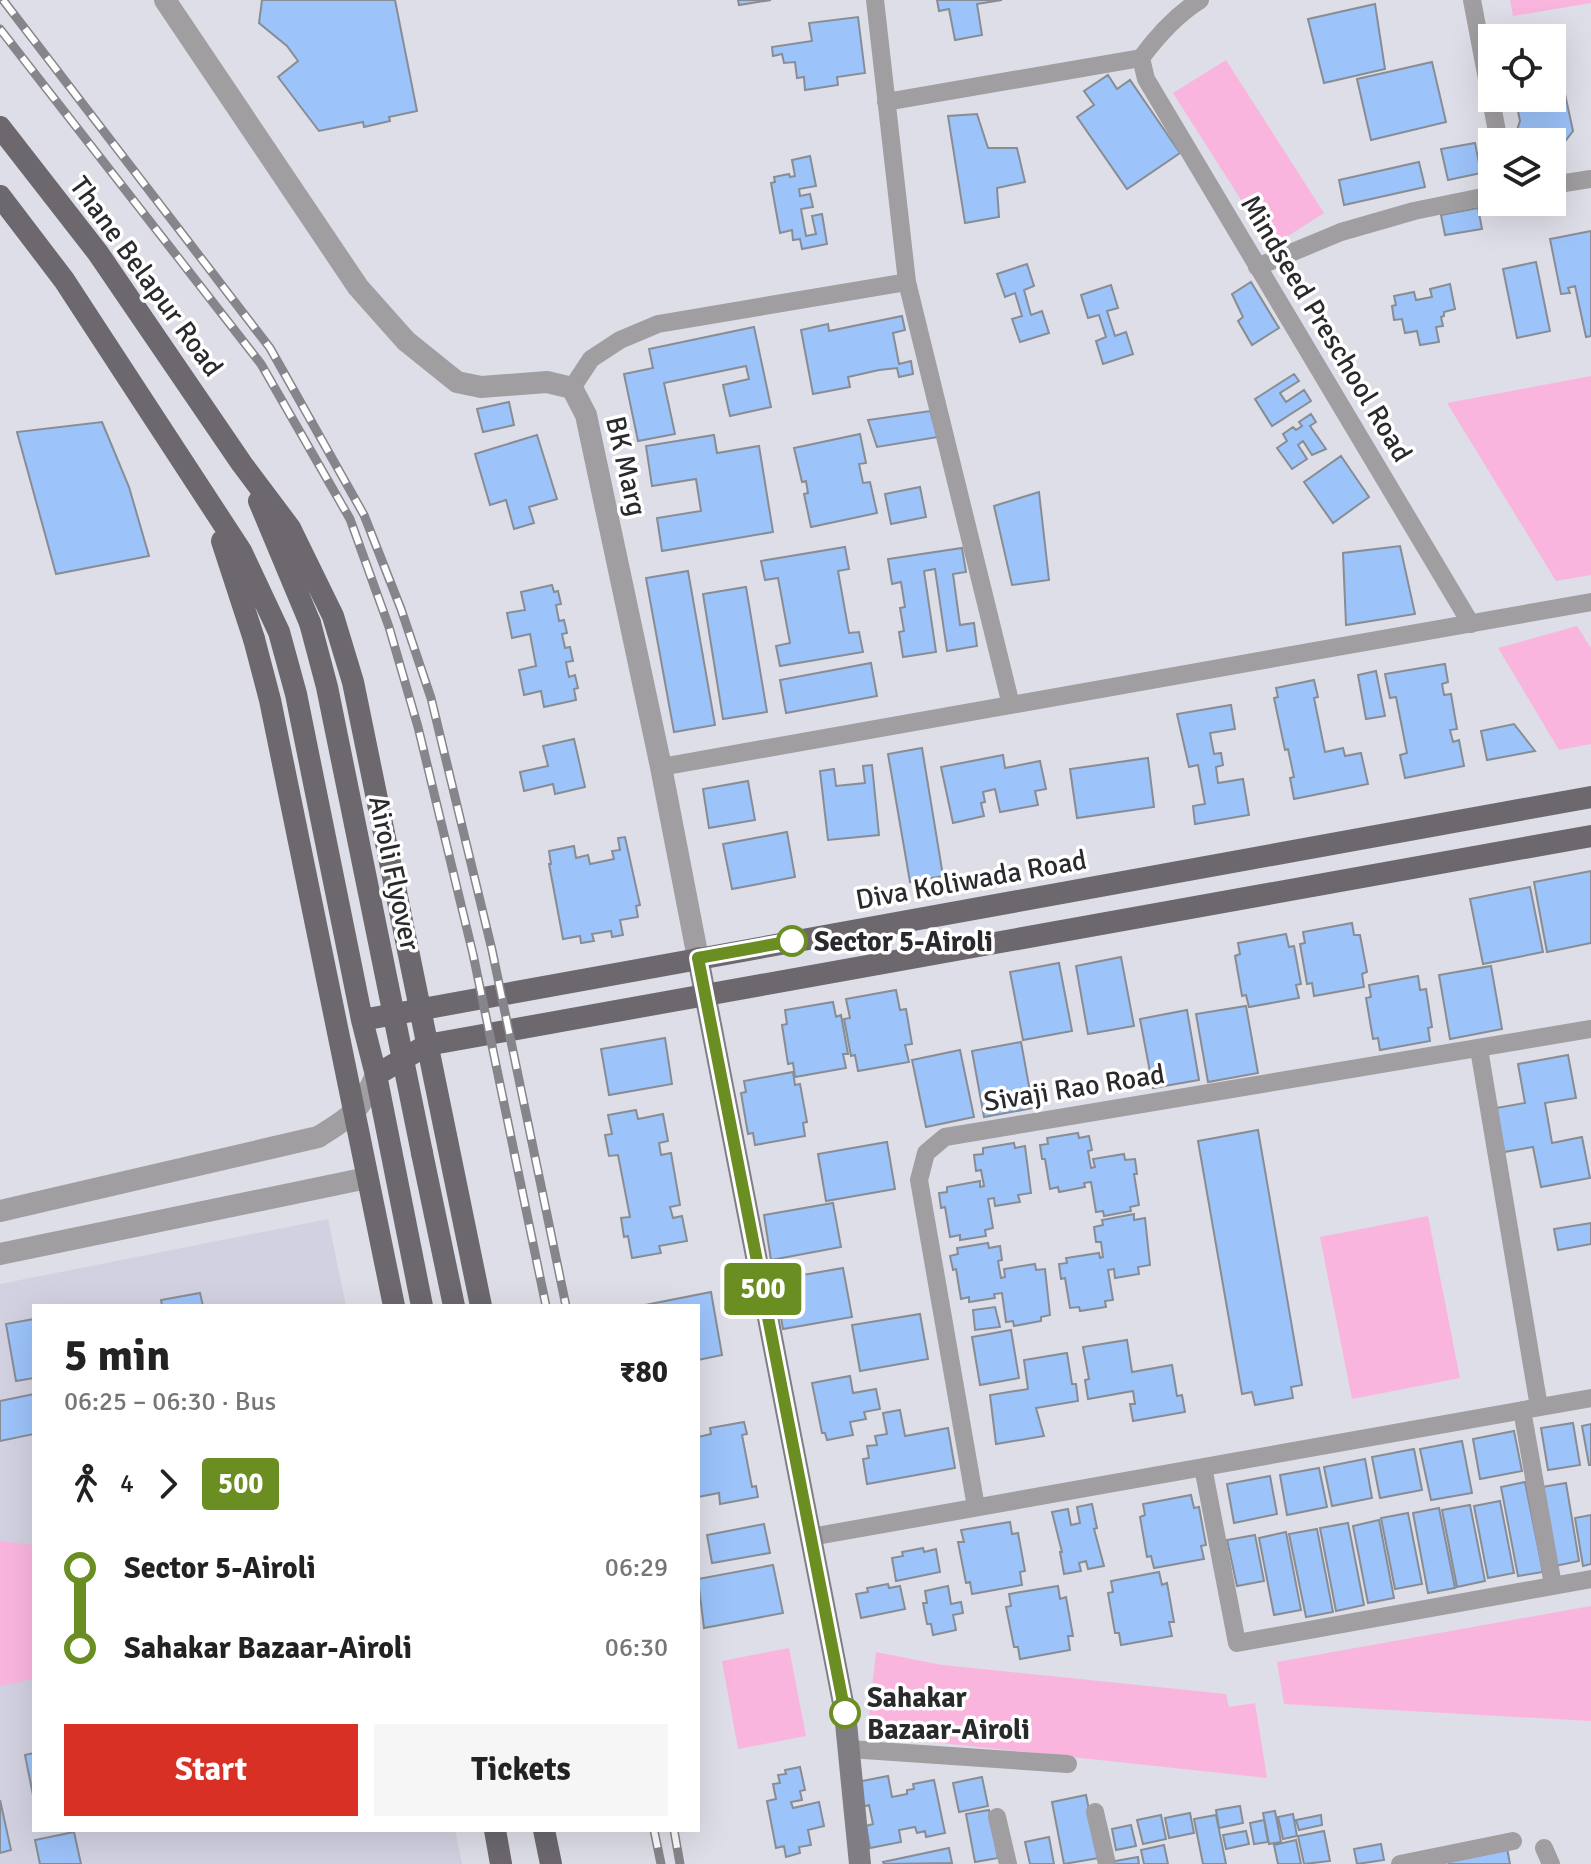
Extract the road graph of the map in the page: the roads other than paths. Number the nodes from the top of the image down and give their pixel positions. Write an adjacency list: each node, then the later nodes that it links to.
1 (165, 0): 15 (street)
2 (875, 0): 6 (street)
3 (1200, 0): 5 (street)
4 (1472, 0): 8 (street)
5 (1141, 58): 6 (street); 13 (street, Mindseed Preschool Road)
6 (886, 102): 14 (street)
7 (0, 127): 16 (main road, Thane Belapur Road)
8 (1496, 128)
9 (1591, 179): 10 (street)
10 (1566, 183)
11 (0, 196): 17 (main road)
12 (1478, 198): 13 (street)
13 (1257, 267): 19 (street, Mindseed Preschool Road)
14 (907, 282): 15 (street); 20 (street)
15 (572, 388): 21 (street, BK Marg)
16 (242, 464): 26 (main road); 37 (main road, Airoli Flyover, bridge)
17 (200, 489): 27 (main road); 32 (main road, bridge)
18 (1591, 602): 19 (street)
19 (1471, 624): 20 (street)
20 (1011, 705): 21 (street)
21 (661, 767): 24 (street, BK Marg)
22 (1591, 797): 24 (main road, Diva Koliwada Road)
23 (1591, 836): 25 (main road)
24 (698, 958): 25 (main road); 26 (main road, Diva Koliwada Road)
25 (705, 995): 29 (main road); 43 (main road)
26 (420, 1009): 27 (main road, Diva Koliwada Road); 29 (main road)
27 (362, 1020): 31 (main road)
28 (1591, 1029): 30 (street, Sivaji Rao Road)
29 (427, 1045): 31 (main road); 38 (main road)
30 (1479, 1049): 40 (street); 42 (street, Sivaji Rao Road)
31 (376, 1075): 33 (street); 36 (main road)
32 (367, 1178): 34 (street); 35 (main road, bridge)
33 (0, 1211)
34 (0, 1254)
35 (394, 1304)
36 (422, 1304)
37 (454, 1304)
38 (481, 1304)
39 (1591, 1398): 40 (street)
40 (1531, 1408): 41 (street); 45 (street)
41 (1203, 1467): 42 (street); 45 (street)
42 (976, 1507): 43 (street)
43 (811, 1537): 46 (main road)
44 (1591, 1579): 45 (street)
45 (1553, 1585)
46 (849, 1749): 47 (street); 55 (main road)
47 (1068, 1764)
48 (1095, 1812): 57 (street)
49 (997, 1817): 56 (street)
50 (495, 1832): 53 (main road)
51 (544, 1832): 54 (main road)
52 (1513, 1841): 58 (street)
53 (501, 1864)
54 (551, 1864)
55 (860, 1864)
56 (1008, 1864)
57 (1107, 1864)
58 (1400, 1864)

